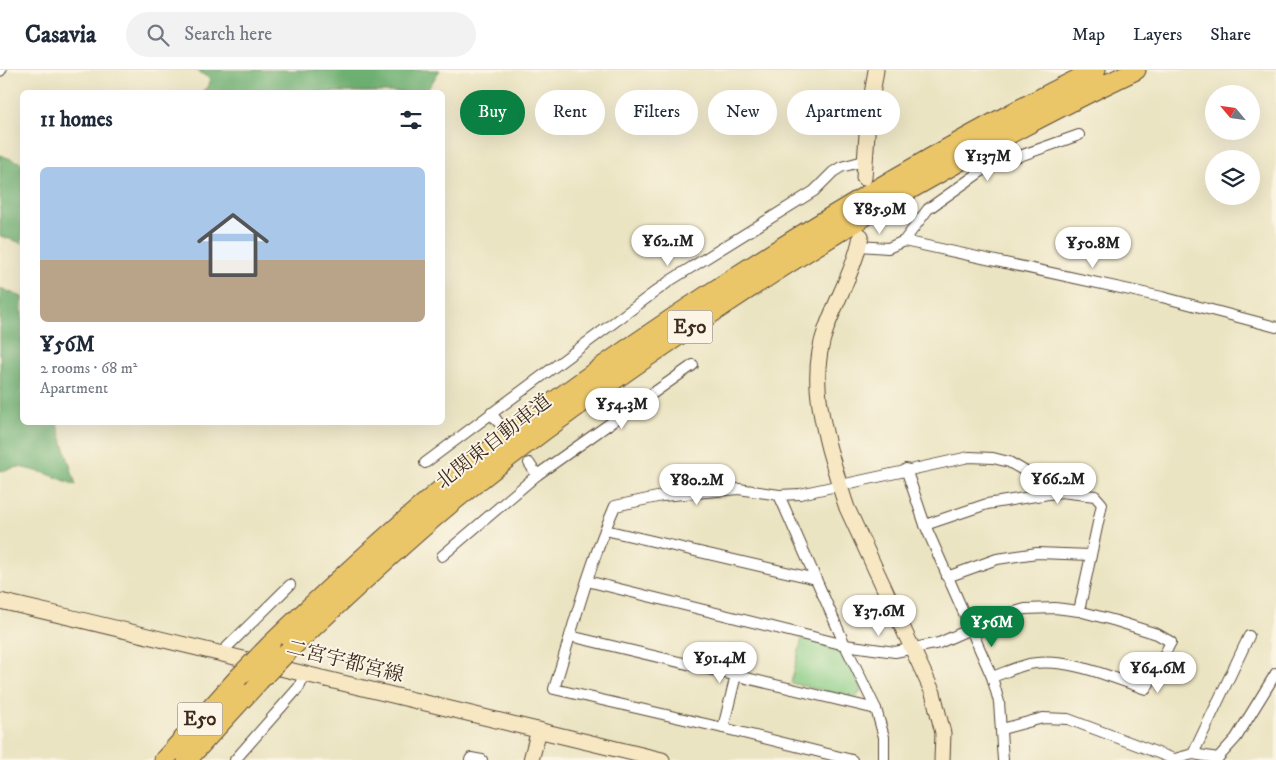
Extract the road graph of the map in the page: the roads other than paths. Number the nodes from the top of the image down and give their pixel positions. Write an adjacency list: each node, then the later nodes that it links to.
1 (876, 70): 5 (street)
2 (1096, 70): 46 (highway, 北関東自動車道 / E50, bridge)
3 (1136, 70): 47 (highway, 北関東自動車道 / E50, bridge)
4 (1079, 135): 8 (street)
5 (864, 161): 6 (street); 11 (street)
6 (864, 178)
7 (860, 241): 8 (street); 17 (street)
8 (904, 241): 9 (street)
9 (1276, 327)
10 (693, 365): 16 (street)
11 (492, 413): 12 (street); 13 (street)
12 (498, 422)
13 (425, 463)
14 (529, 463): 16 (street)
15 (906, 470): 17 (street); 18 (street); 20 (street)
16 (537, 475): 23 (street)
17 (839, 486): 19 (street); 34 (street)
18 (1061, 492): 20 (street); 22 (street)
19 (779, 495): 21 (street); 25 (street)
20 (925, 525): 24 (street)
21 (604, 530): 25 (street); 26 (street)
22 (1091, 555): 24 (street); 29 (street)
23 (442, 556)
24 (947, 577): 30 (street)
25 (816, 579): 33 (street)
26 (587, 581): 31 (street); 33 (street)
27 (290, 586): 35 (street)
28 (0, 601): 35 (street, 二宮宇都宮線)
29 (1079, 611): 30 (street); 39 (street)
30 (970, 629): 34 (street); 39 (street)
31 (570, 636): 38 (street); 41 (street)
32 (1249, 636): 44 (street)
33 (845, 645): 34 (street); 40 (street)
34 (913, 649): 55 (street)
35 (220, 654): 36 (street, 二宮宇都宮線)
36 (305, 672): 43 (street, 二宮宇都宮線); 48 (street)
37 (1276, 673): 45 (street)
38 (736, 675): 40 (street); 41 (street)
39 (992, 677): 42 (street)
40 (876, 708): 54 (street)
41 (723, 728): 53 (street)
42 (1002, 729): 56 (street); 57 (street)
43 (539, 730): 51 (street); 52 (street, 二宮宇都宮線)
44 (1192, 754): 45 (street); 57 (street)
45 (1217, 759)
46 (164, 760)
47 (187, 760)
48 (235, 760)
49 (470, 760): 50 (street)
50 (482, 760)
51 (531, 760)
52 (662, 760)
53 (852, 760)
54 (884, 760)
55 (942, 760)
56 (1003, 760)
57 (1173, 760)

